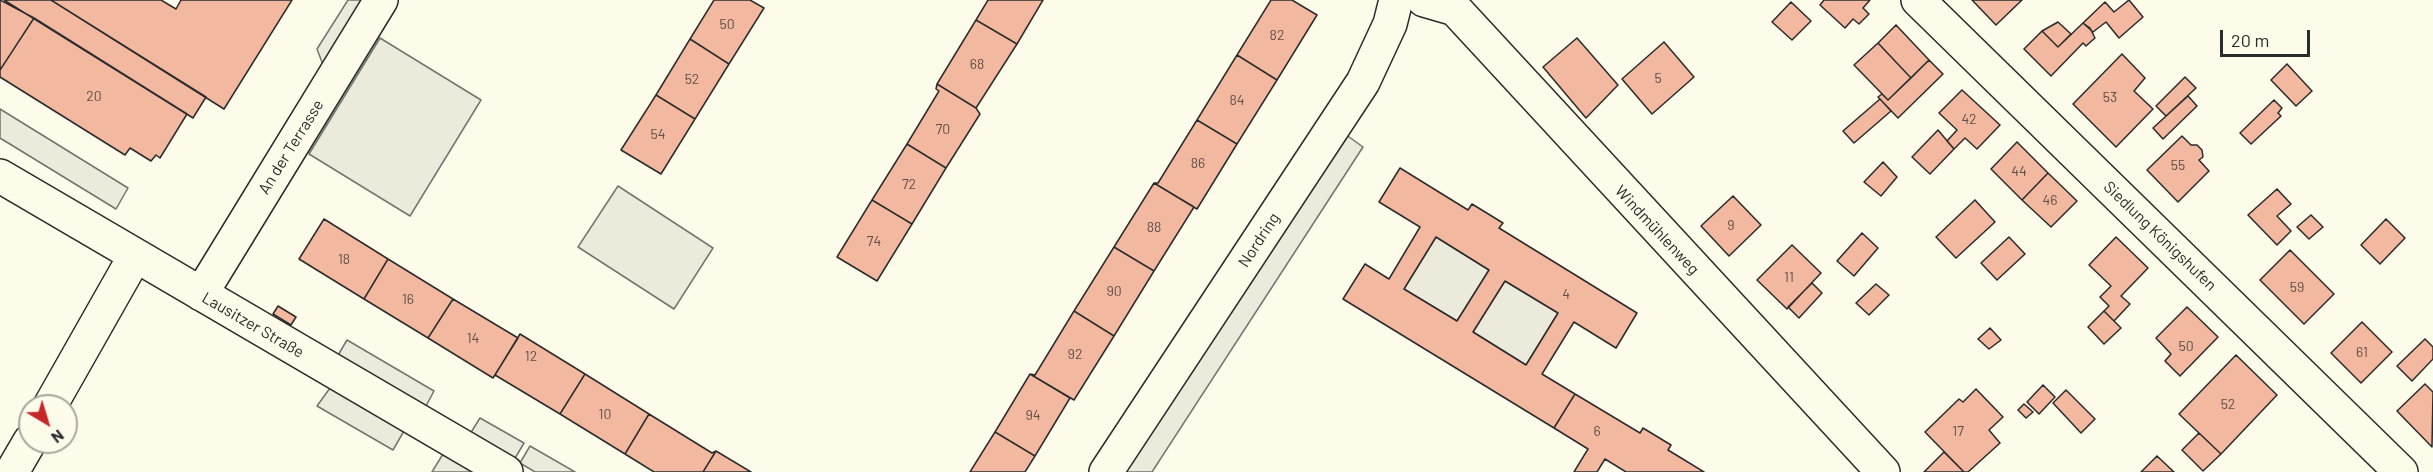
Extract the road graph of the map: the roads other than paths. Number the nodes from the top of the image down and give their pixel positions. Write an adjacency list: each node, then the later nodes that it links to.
1 (381, 0): 7 (street, An der Terrasse)
2 (1396, 0): 12 (street, Nordring)
3 (1424, 0): 13 (street, Windmühlenweg)
4 (1918, 0): 14 (street, Siedlung Königshufen)
5 (0, 176): 6 (street, Lausitzer Straße)
6 (135, 256): 7 (street, Lausitzer Straße); 8 (street)
7 (201, 294): 11 (street, Lausitzer Straße)
8 (57, 394)
9 (22, 454): 10 (street)
10 (12, 472)
11 (506, 472)
12 (1106, 472)
13 (1883, 472)
14 (2401, 472)

